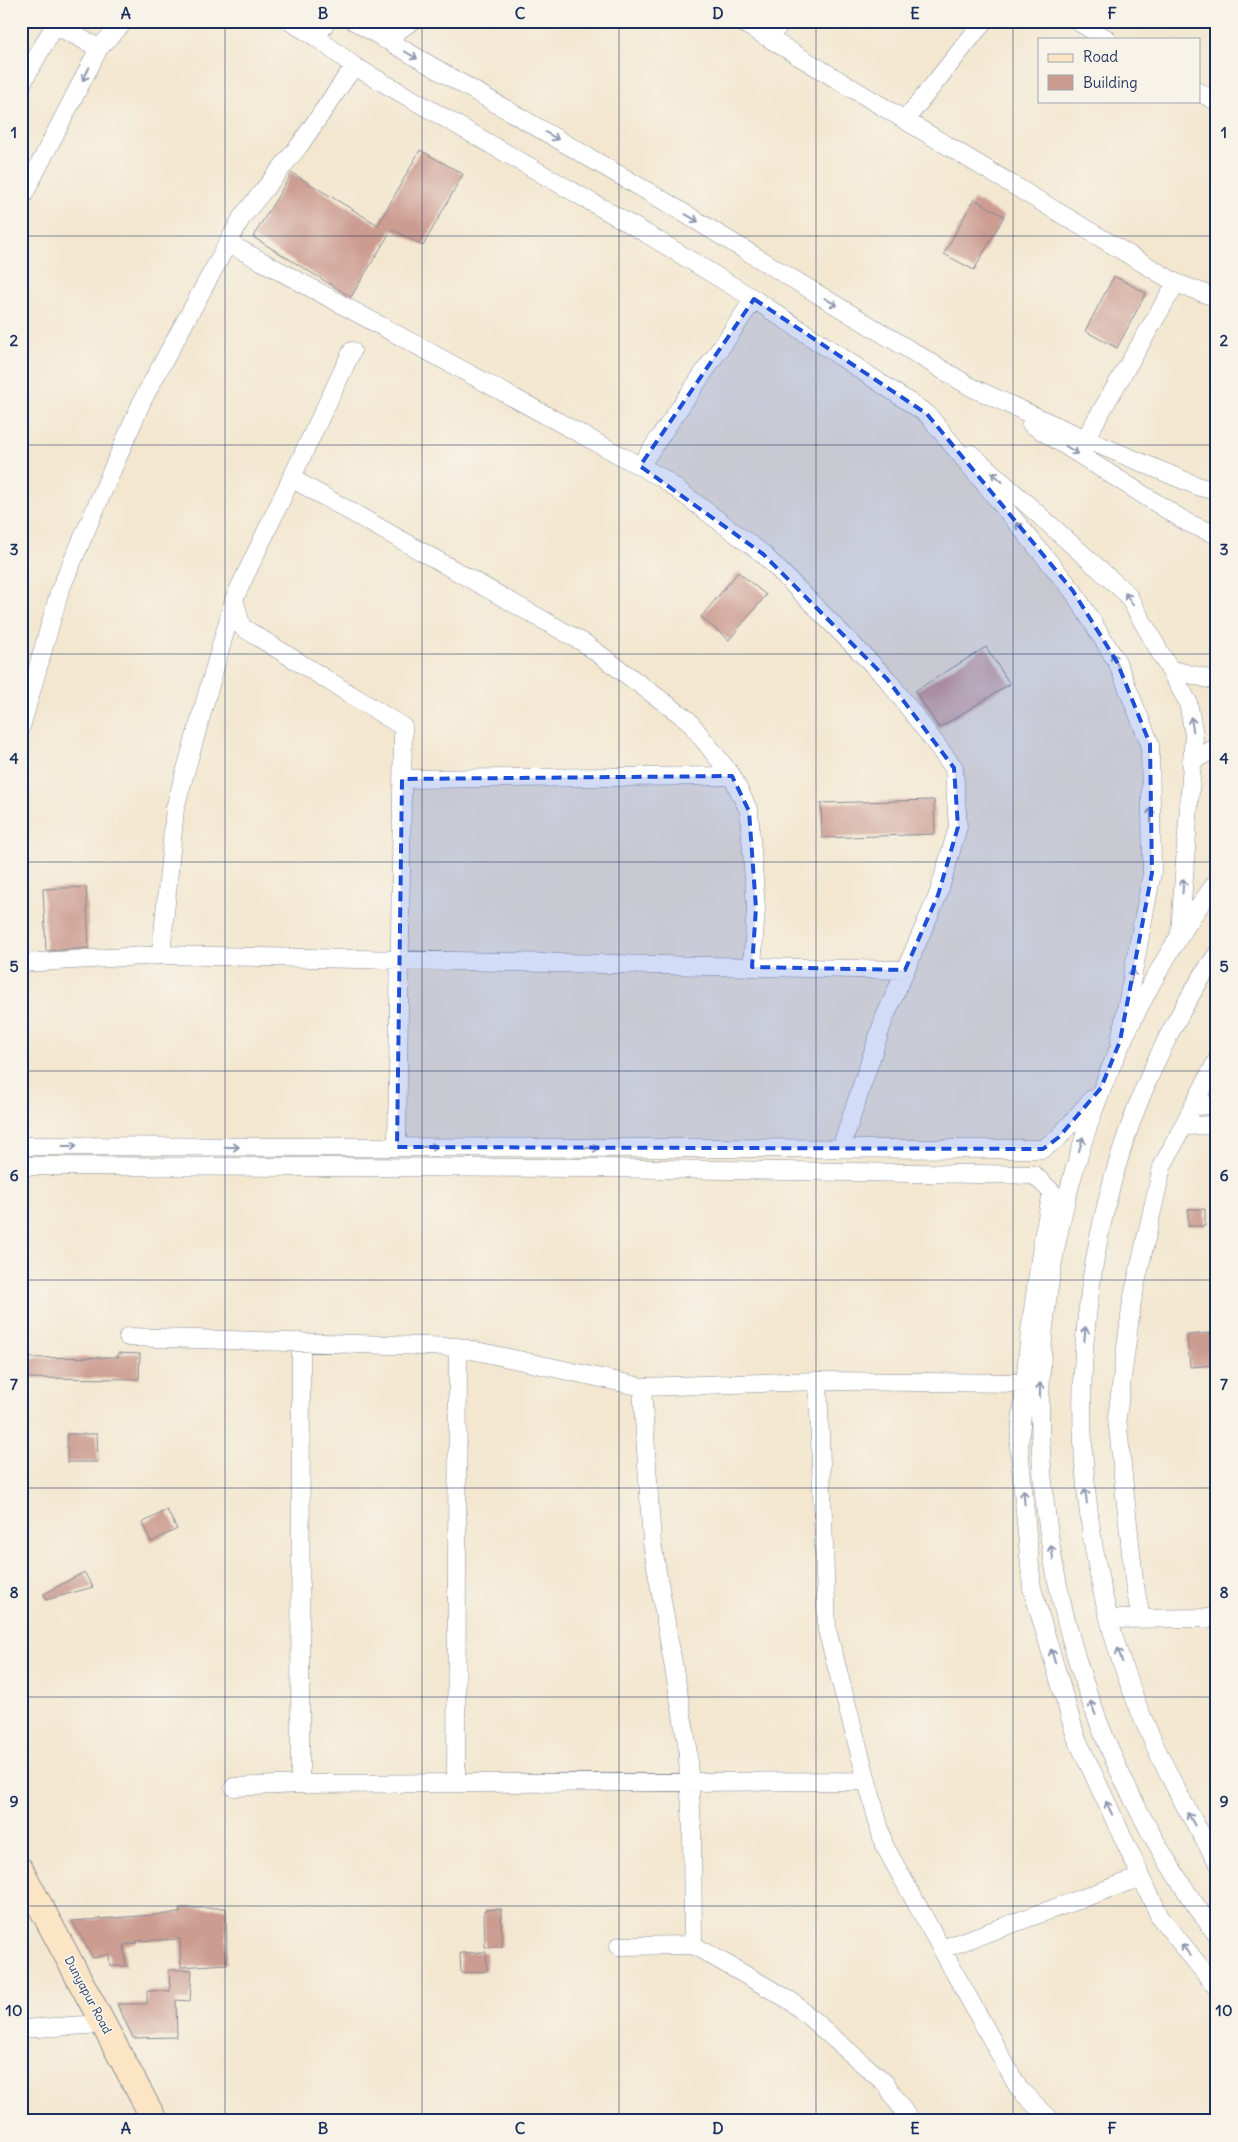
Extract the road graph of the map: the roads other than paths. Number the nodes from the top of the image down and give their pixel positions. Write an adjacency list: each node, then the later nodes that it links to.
1 (125, 21): 15 (street)
2 (289, 21): 11 (street)
3 (327, 21): 11 (street)
4 (354, 21): 14 (street)
5 (412, 21): 14 (street)
6 (740, 21): 12 (street)
7 (782, 21): 12 (street)
8 (984, 21): 20 (street)
9 (1077, 21): 13 (street)
10 (56, 23): 15 (street); 17 (street)
11 (316, 37): 16 (street)
12 (769, 38): 20 (street)
13 (1105, 38)
14 (385, 40): 27 (street, one-way to 27)
15 (100, 48): 21 (street, one-way to 21)
16 (354, 66): 22 (street); 25 (street)
17 (21, 85)
18 (1200, 93): 19 (street)
19 (1217, 102)
20 (906, 119): 23 (street)
21 (21, 200)
22 (228, 244): 30 (street); 37 (street)
23 (1176, 283): 24 (street); 29 (street)
24 (1217, 298)
25 (754, 299): 28 (street); 30 (street)
26 (352, 351): 31 (street)
27 (971, 387): 29 (street); 33 (street, one-way to 33)
28 (927, 414): 35 (street, one-way to 28); 50 (street, one-way to 28)
29 (1084, 439): 32 (street)
30 (640, 466): 49 (street)
31 (292, 478): 34 (street); 40 (street)
32 (1217, 491)
33 (1217, 535)
34 (234, 599): 41 (street); 45 (street)
35 (1169, 668): 36 (street); 39 (street, one-way to 35)
36 (1217, 681)
37 (21, 727)
38 (1217, 747): 39 (street)
39 (1191, 762): 43 (street, one-way to 39)
40 (732, 776): 41 (street); 48 (street)
41 (402, 779): 46 (street)
42 (1217, 881): 43 (street)
43 (1180, 934): 50 (street)
44 (1217, 954): 68 (street, one-way to 44)
45 (161, 955): 46 (street); 47 (street)
46 (400, 960): 48 (street); 58 (street)
47 (21, 963)
48 (752, 967): 49 (street)
49 (905, 970): 59 (street)
50 (1120, 1041): 52 (street)
51 (1217, 1060): 53 (street)
52 (1100, 1088): 59 (street); 78 (street, one-way to 52)
53 (1194, 1106): 54 (street); 56 (street)
54 (1217, 1106)
55 (1217, 1125): 56 (street)
56 (1183, 1126): 69 (street)
57 (21, 1146): 58 (street, one-way to 58)
58 (397, 1147): 59 (street, one-way to 59)
59 (841, 1148)
60 (21, 1166): 65 (street)
61 (128, 1337): 62 (street)
62 (301, 1342): 63 (street); 73 (street)
63 (458, 1347): 66 (street); 72 (street)
64 (818, 1380): 65 (street); 66 (street); 70 (street)
65 (1025, 1383): 77 (street, one-way to 65)
66 (642, 1388): 71 (street)
67 (1217, 1618): 69 (street)
68 (1110, 1619): 69 (street); 75 (street, one-way to 68)
69 (1141, 1619)
70 (867, 1781): 71 (street); 81 (street)
71 (689, 1782): 72 (street); 80 (street)
72 (456, 1783): 73 (street)
73 (300, 1784): 74 (street)
74 (234, 1787)
75 (1217, 1861)
76 (21, 1870): 83 (main road, Dunyapur Road)
77 (1141, 1877): 81 (street); 82 (street, one-way to 77)
78 (1217, 1935)
79 (619, 1946): 80 (street)
80 (693, 1946): 86 (street)
81 (942, 1949): 87 (street)
82 (1217, 1988)
83 (104, 2024): 84 (street); 85 (main road, Dunyapur Road)
84 (21, 2029)
85 (155, 2121)
86 (910, 2121)
87 (1052, 2121)

